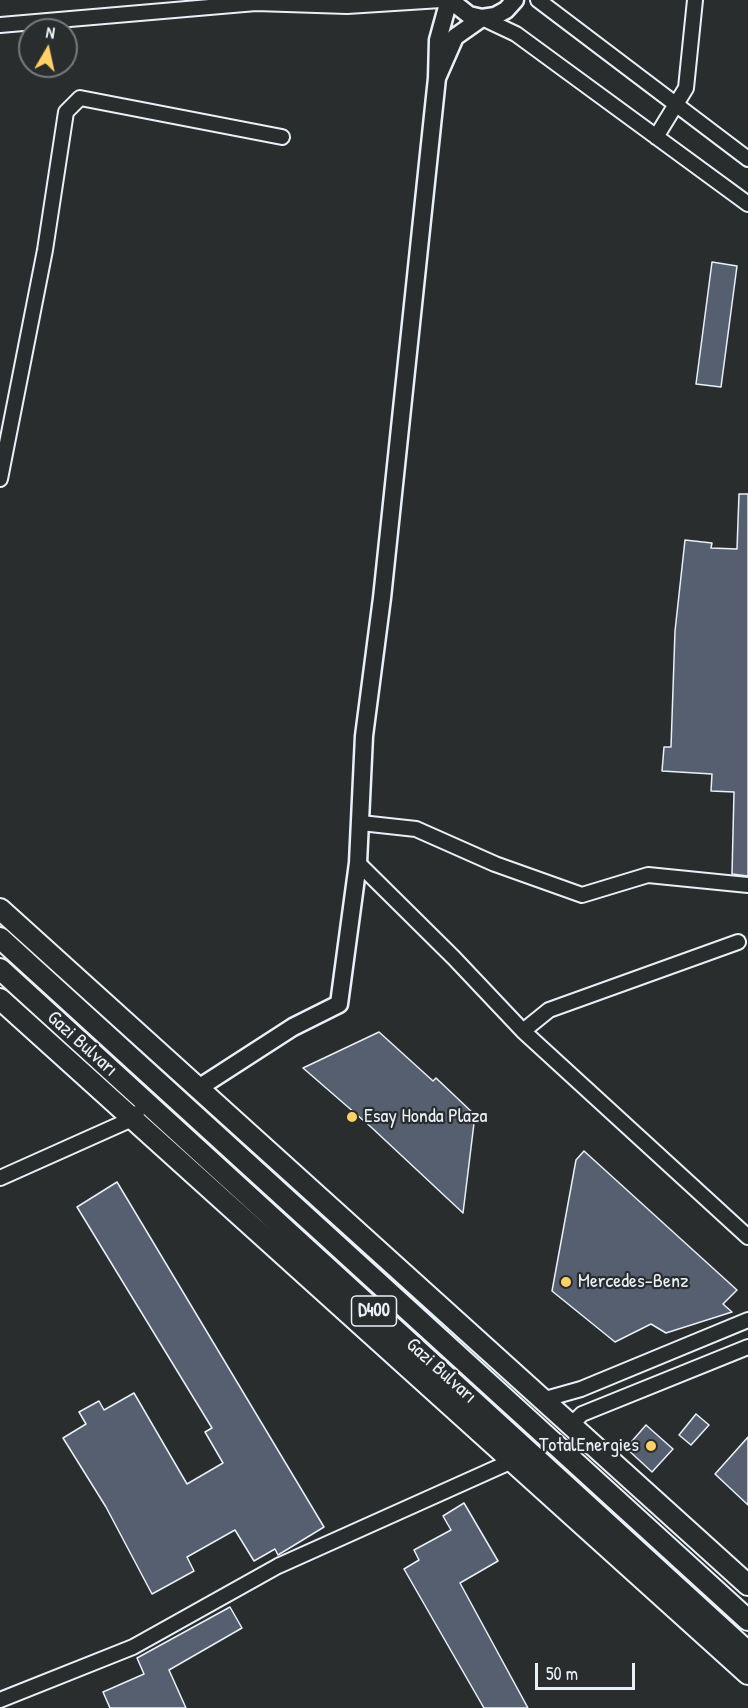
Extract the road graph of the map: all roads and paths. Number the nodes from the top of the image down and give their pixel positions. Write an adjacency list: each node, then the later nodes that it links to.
1 (274, 0): 7 (street)
2 (441, 0): 7 (street)
3 (450, 0): 9 (main road); 11 (main road)
4 (515, 0): 9 (main road)
5 (538, 0): 12 (street)
6 (695, 0): 12 (street)
7 (256, 3): 8 (street)
8 (164, 6): 10 (street)
9 (482, 18): 11 (main road); 14 (street)
10 (0, 25)
11 (437, 78): 18 (main road)
12 (676, 105): 14 (street); 15 (street)
13 (282, 137): 17 (street)
14 (656, 137): 16 (street)
15 (748, 159)
16 (748, 204)
17 (0, 479)
18 (361, 823): 19 (main road); 20 (street)
19 (358, 863): 26 (street); 27 (main road)
20 (748, 885)
21 (0, 909): 27 (highway)
22 (0, 938): 38 (highway, Gazi Bulvarı / D400)
23 (738, 942): 26 (street)
24 (0, 969): 28 (highway, Gazi Bulvarı / D400)
25 (0, 999): 29 (highway)
26 (523, 1030): 31 (street)
27 (196, 1089): 34 (highway)
28 (147, 1103): 29 (street); 39 (highway, Gazi Bulvarı / D400)
29 (132, 1119): 30 (street); 36 (highway)
30 (0, 1178)
31 (748, 1237)
32 (748, 1320): 34 (street)
33 (748, 1347): 35 (street)
34 (542, 1400): 35 (highway)
35 (571, 1425): 37 (highway)
36 (512, 1461): 40 (highway); 41 (street)
37 (748, 1585)
38 (748, 1620)
39 (748, 1652)
40 (748, 1674)
41 (0, 1700)

